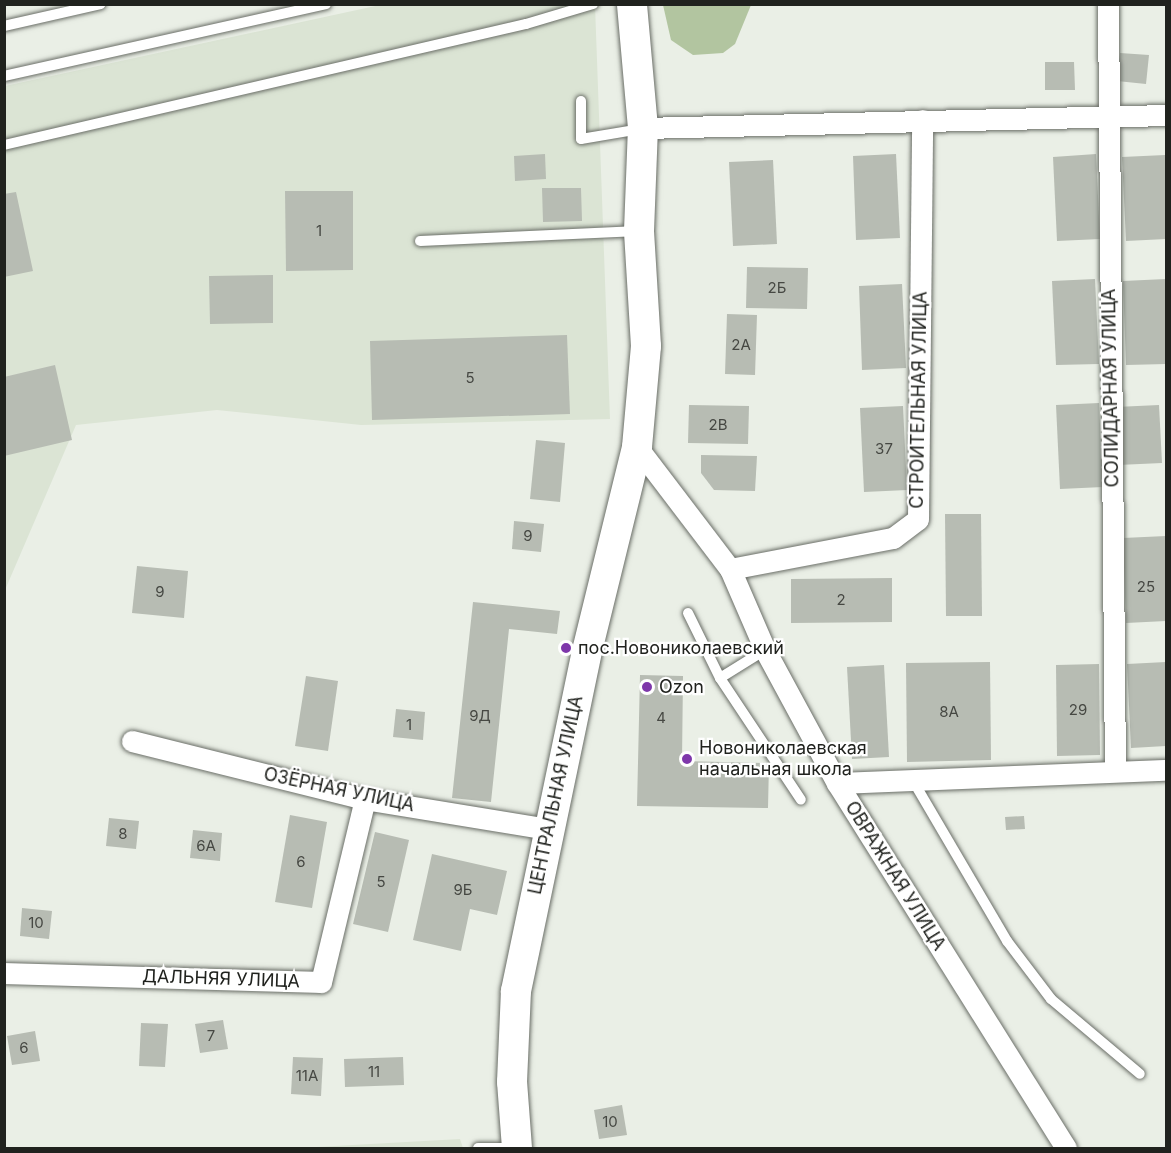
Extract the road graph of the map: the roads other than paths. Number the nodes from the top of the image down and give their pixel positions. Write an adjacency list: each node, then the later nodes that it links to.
1 (100, 4): 6 (lane)
2 (326, 4): 7 (lane)
3 (593, 4): 13 (lane)
4 (632, 4): 12 (main road, ЦЕНТРАЛЬНАЯ УЛИЦА)
5 (1108, 4): 9 (street, СОЛИДАРНАЯ УЛИЦА)
6 (4, 26)
7 (4, 76)
8 (581, 101): 12 (lane)
9 (1108, 115): 10 (street); 11 (street); 23 (street, СОЛИДАРНАЯ УЛИЦА)
10 (1167, 116)
11 (922, 120): 12 (street); 17 (street, СТРОИТЕЛЬНАЯ УЛИЦА)
12 (643, 128): 14 (main road, ЦЕНТРАЛЬНАЯ УЛИЦА)
13 (4, 145)
14 (639, 231): 15 (lane); 16 (main road, ЦЕНТРАЛЬНАЯ УЛИЦА)
15 (420, 241)
16 (637, 447): 17 (street, ОВРАЖНАЯ УЛИЦА); 28 (main road, ЦЕНТРАЛЬНАЯ УЛИЦА)
17 (730, 569): 19 (street, ОВРАЖНАЯ УЛИЦА)
18 (688, 613): 20 (lane)
19 (765, 650): 20 (lane); 25 (street, ОВРАЖНАЯ УЛИЦА)
20 (720, 678): 27 (lane)
21 (132, 741): 26 (street, ОЗЁРНАЯ УЛИЦА)
22 (1167, 770): 23 (street)
23 (1114, 771): 24 (street)
24 (912, 779): 25 (street); 30 (lane)
25 (837, 783): 32 (street, ОВРАЖНАЯ УЛИЦА)
26 (365, 799): 28 (street, ОЗЁРНАЯ УЛИЦА); 29 (street, ДАЛЬНЯЯ УЛИЦА)
27 (801, 800)
28 (548, 829): 31 (main road, ЦЕНТРАЛЬНАЯ УЛИЦА)
29 (4, 973)
30 (1140, 1074)
31 (517, 1148): 33 (lane)
32 (1065, 1148)
33 (478, 1149)

